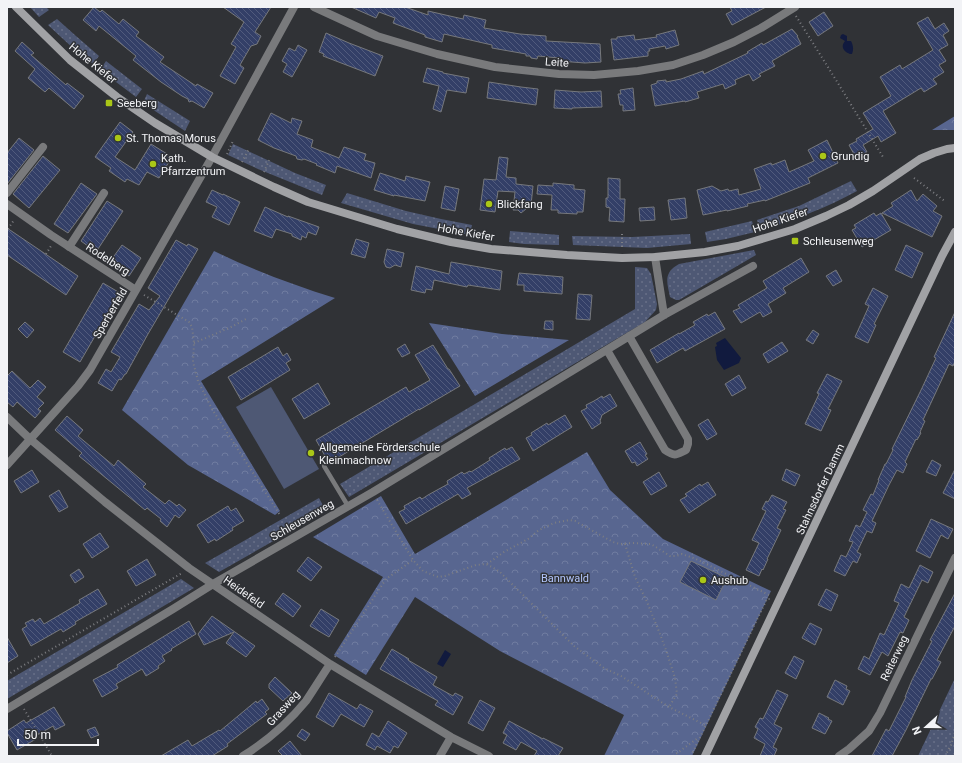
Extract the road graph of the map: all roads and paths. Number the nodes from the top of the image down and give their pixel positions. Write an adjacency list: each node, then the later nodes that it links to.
1 (16, 7): 10 (street, Hohe Kiefer)
2 (294, 7): 10 (street)
3 (314, 7): 4 (street, Leite)
4 (793, 8): 11 (path)
5 (233, 141): 9 (path)
6 (43, 147): 16 (street)
7 (955, 148): 24 (street, Hohe Kiefer)
8 (249, 149): 13 (path)
9 (225, 156)
10 (212, 157): 24 (street, Hohe Kiefer); 26 (street, Sperberfeld)
11 (883, 157)
12 (270, 158): 14 (path)
13 (242, 164)
14 (262, 174)
15 (914, 178): 18 (path)
16 (7, 193)
17 (104, 193): 22 (street, Rodelberg)
18 (946, 202)
19 (7, 204): 22 (street, Rodelberg)
20 (955, 232): 46 (street, Stahnsdorfer Damm)
21 (622, 234): 23 (path)
22 (69, 247): 26 (street, Rodelberg)
23 (622, 250)
24 (655, 257): 27 (street)
25 (753, 266): 27 (street)
26 (136, 290): 30 (path); 33 (street, Sperberfeld)
27 (664, 315): 29 (street, Schleusenweg)
28 (246, 319): 30 (path)
29 (629, 336): 31 (street, Schleusenweg); 31 (street)
30 (194, 343): 38 (path)
31 (607, 350): 36 (street, Schleusenweg)
32 (7, 417): 33 (street, Heidefeld)
33 (30, 439): 34 (street, Sperberfeld); 43 (street, Heidefeld)
34 (7, 465)
35 (324, 466): 37 (lane)
36 (373, 492): 37 (street, Schleusenweg); 41 (path)
37 (348, 506): 44 (street, Schleusenweg)
38 (280, 515)
39 (625, 544): 42 (path); 45 (path); 50 (path)
40 (955, 558): 63 (street, Reiterweg)
41 (413, 560): 42 (path); 47 (path)
42 (486, 564): 50 (path)
43 (190, 568): 44 (street, Heidefeld); 48 (path)
44 (213, 584): 47 (street, Heidefeld); 49 (street, Schleusenweg)
45 (771, 596)
46 (780, 599): 52 (path); 62 (street, Stahnsdorfer Damm)
47 (330, 664): 54 (street, Heidefeld); 57 (street, Grasweg)
48 (7, 675)
49 (20, 701): 51 (street, Schleusenweg); 56 (path)
50 (669, 707): 52 (path)
51 (7, 709)
52 (705, 725): 55 (path)
53 (955, 732): 64 (path)
54 (451, 736): 58 (street); 59 (street, Heidefeld)
55 (699, 738): 60 (path); 61 (path)
56 (52, 756)
57 (243, 756)
58 (440, 756)
59 (489, 756)
60 (673, 756)
61 (691, 756)
62 (705, 756)
63 (839, 756)
64 (945, 756)

